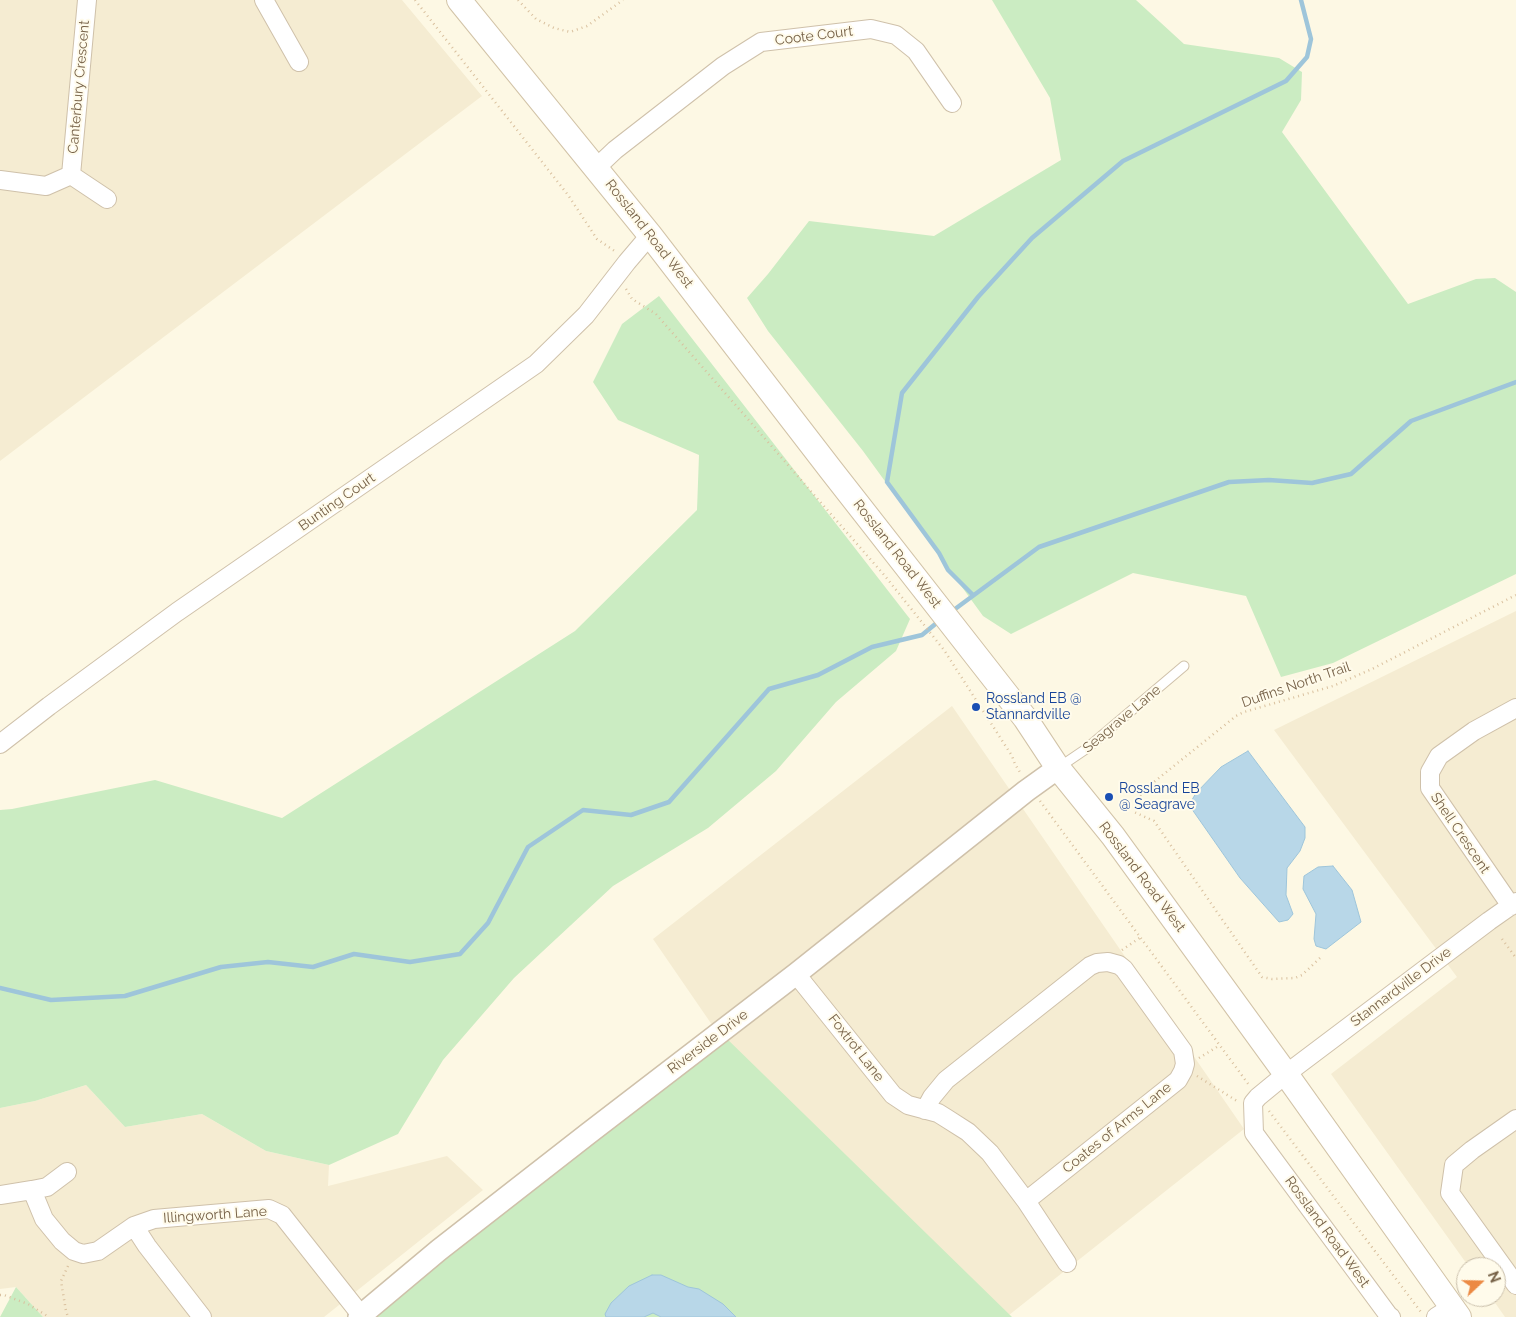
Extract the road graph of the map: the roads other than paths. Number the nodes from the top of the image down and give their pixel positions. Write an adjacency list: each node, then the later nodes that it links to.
1 (88, 0): 7 (street, Canterbury Crescent)
2 (264, 0): 4 (street)
3 (459, 0): 6 (main road, Rossland Road West)
4 (299, 62)
5 (952, 103): 6 (street, Coote Court)
6 (596, 168): 10 (main road, Rossland Road West)
7 (71, 175): 8 (street); 9 (street)
8 (0, 180)
9 (107, 199)
10 (650, 235): 13 (street, Bunting Court); 14 (main road, Rossland Road West)
11 (1184, 666): 14 (lane, Seagrave Lane)
12 (1516, 708): 15 (street, Shell Crescent)
13 (0, 744)
14 (1058, 768): 16 (street, Riverside Drive); 17 (main road, Rossland Road West)
15 (1513, 904): 17 (street, Stannardville Drive)
16 (796, 974): 18 (street, Foxtrot Lane); 28 (street, Riverside Drive)
17 (1286, 1074): 27 (main road, Rossland Road West); 30 (street, Rossland Road West)
18 (924, 1110): 23 (street); 23 (street, Coates of Arms Lane)
19 (1516, 1119): 26 (street)
20 (67, 1172): 21 (street)
21 (32, 1190): 22 (street); 24 (street, Illingworth Lane)
22 (0, 1196)
23 (1026, 1201): 25 (street)
24 (134, 1226): 28 (street, Illingworth Lane); 29 (street)
25 (1067, 1263)
26 (1516, 1285)
27 (1449, 1314)
28 (360, 1316)
29 (202, 1317)
30 (1391, 1317)

